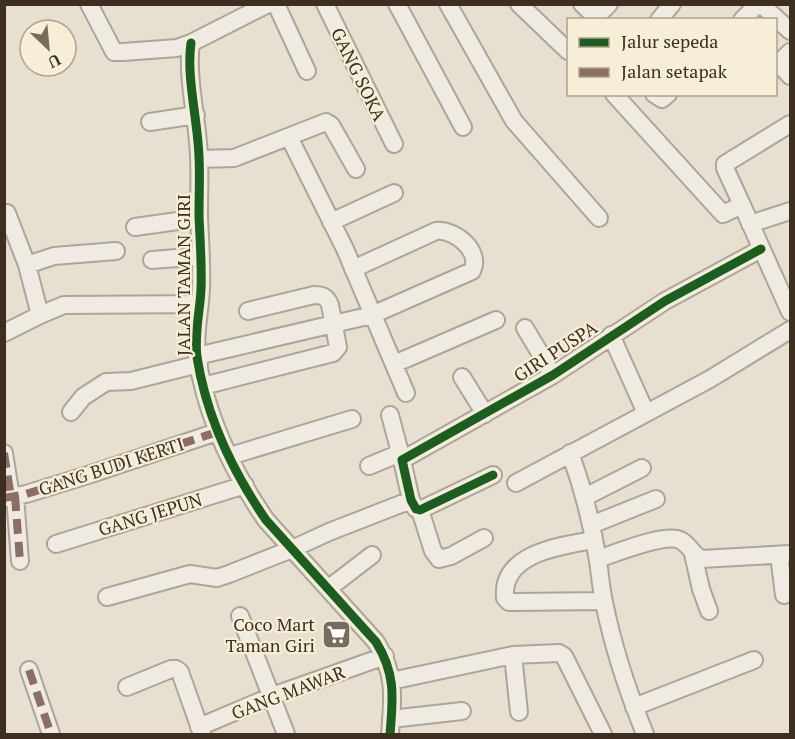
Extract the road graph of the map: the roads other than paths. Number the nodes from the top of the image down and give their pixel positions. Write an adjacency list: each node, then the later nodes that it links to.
1 (89, 4): 17 (street)
2 (276, 4): 20 (street)
3 (325, 4): 28 (street, GANG SOKA)
4 (397, 4): 26 (street)
5 (448, 4): 36 (street)
6 (519, 4): 18 (street)
7 (582, 4): 11 (street)
8 (609, 4): 11 (street)
9 (672, 4): 12 (street)
10 (258, 6): 17 (street)
11 (597, 18)
12 (661, 18)
13 (744, 18): 14 (street)
14 (776, 18)
15 (777, 19): 16 (street)
16 (790, 31)
17 (191, 43): 23 (street, JALAN TAMAN GIRI)
18 (567, 50)
19 (790, 52): 21 (street)
20 (307, 71)
21 (790, 76)
22 (620, 96): 32 (street)
23 (196, 115): 24 (street); 29 (street, JALAN TAMAN GIRI)
24 (150, 122)
25 (790, 124): 32 (street)
26 (463, 127)
27 (289, 137): 29 (street); 30 (street); 37 (street)
28 (393, 144)
29 (199, 159): 35 (street, JALAN TAMAN GIRI)
30 (356, 169)
31 (394, 193): 37 (street)
32 (742, 206): 38 (street)
33 (790, 210): 38 (street)
34 (7, 213): 44 (street)
35 (199, 218): 39 (street); 42 (street, JALAN TAMAN GIRI)
36 (599, 218)
37 (331, 222): 45 (street)
38 (750, 224): 40 (street)
39 (135, 227)
40 (761, 249): 46 (street); 57 (street, GIRI PUSPA)
41 (116, 251): 44 (street)
42 (201, 256): 43 (street); 47 (street, JALAN TAMAN GIRI)
43 (152, 260)
44 (27, 265): 50 (street)
45 (353, 269): 51 (street); 51 (street)
46 (786, 289): 49 (street)
47 (200, 304): 50 (street); 58 (street, JALAN TAMAN GIRI)
48 (248, 311): 53 (street)
49 (790, 312)
50 (40, 315): 56 (street)
51 (372, 315): 53 (street); 59 (street)
52 (496, 320): 59 (street)
53 (334, 323): 58 (street); 62 (street)
54 (525, 328): 60 (street, GIRI PUSPA)
55 (790, 330): 65 (street)
56 (4, 333)
57 (611, 335): 60 (street, GIRI PUSPA); 65 (street, GIRI PUSPA)
58 (198, 360): 62 (street, JALAN TAMAN GIRI); 64 (street)
59 (394, 364): 63 (street)
60 (553, 375): 66 (street, GIRI PUSPA)
61 (462, 377): 66 (street)
62 (203, 386): 69 (street, JALAN TAMAN GIRI)
63 (406, 393)
64 (71, 412)
65 (646, 413): 71 (street)
66 (485, 414): 73 (street, GIRI PUSPA)
67 (390, 415): 73 (street)
68 (352, 419): 72 (street)
69 (217, 432): 72 (street, JALAN TAMAN GIRI); 79 (street, GANG BUDI KERTI)
70 (4, 453): 79 (street)
71 (570, 453): 77 (street); 80 (street)
72 (230, 456): 78 (street, JALAN TAMAN GIRI)
73 (401, 456): 74 (street, GIRI PUSPA); 82 (street)
74 (369, 466)
75 (642, 468): 80 (street)
76 (493, 475): 82 (street)
77 (516, 483)
78 (245, 485): 85 (street, GANG JEPUN); 86 (street, JALAN TAMAN GIRI)
79 (10, 497): 91 (street)
80 (585, 497): 83 (street)
81 (656, 499): 83 (street)
82 (416, 505): 84 (street); 86 (street)
83 (592, 532): 90 (street); 95 (street)
84 (484, 538)
85 (56, 544)
86 (292, 549): 92 (street, JALAN TAMAN GIRI); 94 (street)
87 (693, 554): 88 (street); 90 (street); 96 (street)
88 (785, 554): 93 (street)
89 (372, 555): 92 (street)
90 (598, 559): 95 (street)
91 (20, 561)
92 (329, 588): 99 (street, JALAN TAMAN GIRI)
93 (784, 595)
94 (107, 597)
95 (603, 601): 105 (street)
96 (709, 610)
97 (240, 616): 104 (street)
98 (513, 655): 102 (street); 107 (street); 112 (street)
99 (385, 656): 102 (street, JALAN TAMAN GIRI); 104 (street, GANG MAWAR)
100 (754, 660): 105 (street)
101 (29, 670): 110 (street)
102 (392, 681): 108 (street, JALAN TAMAN GIRI)
103 (127, 687): 109 (street)
104 (272, 696): 109 (street, GANG MAWAR); 111 (street)
105 (634, 707): 113 (street)
106 (462, 711): 108 (street)
107 (519, 712)
108 (391, 727)
109 (201, 731)
110 (51, 735)
111 (286, 735)
112 (603, 735)
113 (645, 735)

